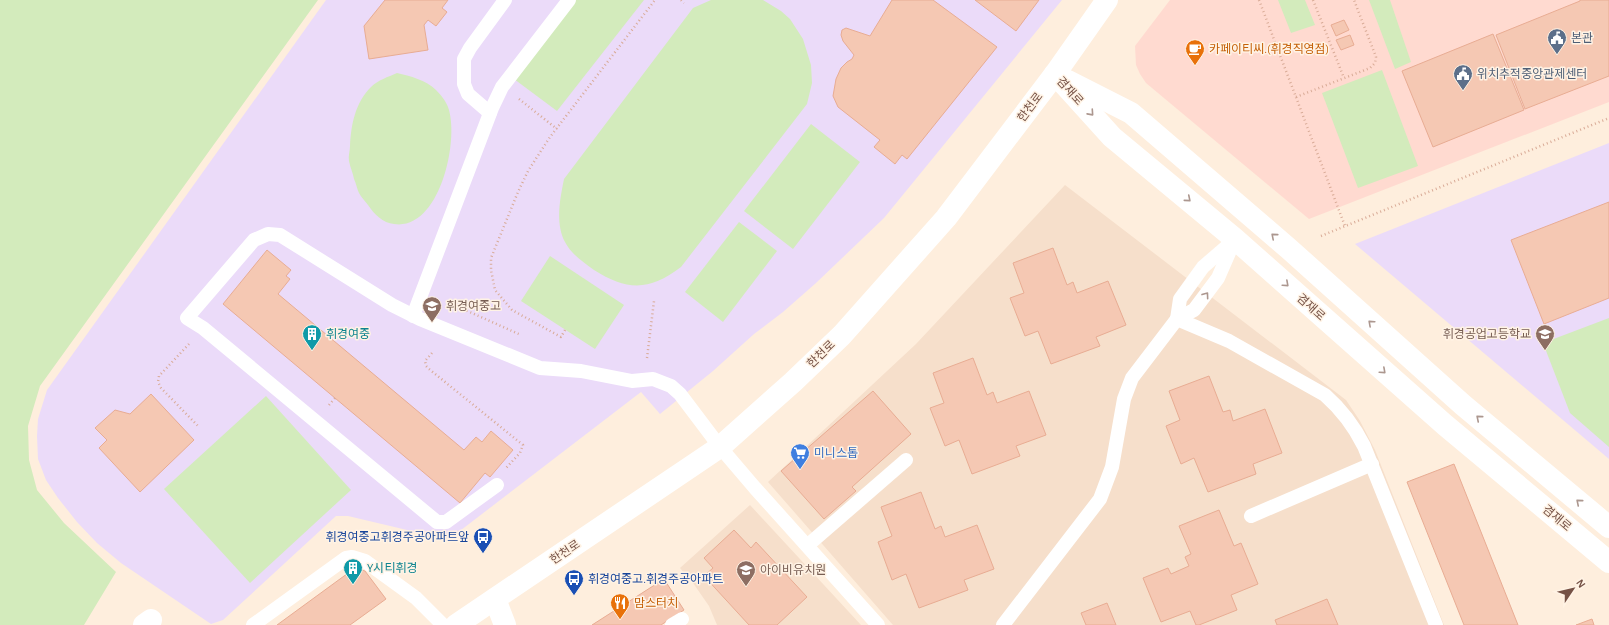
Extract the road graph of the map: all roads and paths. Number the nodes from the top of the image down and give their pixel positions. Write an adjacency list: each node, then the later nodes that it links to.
1 (505, 0): 14 (lane)
2 (569, 0): 12 (lane)
3 (655, 0): 16 (path)
4 (681, 0): 9 (path)
5 (1107, 0): 10 (main road, 한천로)
6 (1259, 0): 13 (path)
7 (1313, 0): 11 (path)
8 (1354, 0): 11 (path)
9 (684, 3)
10 (1055, 74): 19 (main road, 겸재로, one-way to 19); 28 (main road, 한천로); 34 (main road, 겸재로, one-way to 10)
11 (1344, 78): 13 (path)
12 (502, 87): 14 (lane); 16 (path)
13 (1296, 97): 17 (path)
14 (490, 113): 21 (lane)
15 (1609, 118): 18 (path)
16 (557, 129): 24 (path)
17 (1345, 226)
18 (1321, 236)
19 (1235, 239): 22 (lane); 36 (main road, 겸재로, one-way to 36)
20 (654, 301): 26 (path)
21 (413, 316): 23 (lane); 28 (lane)
22 (1177, 319): 30 (lane); 43 (lane)
23 (203, 328): 27 (path); 32 (lane)
24 (565, 330)
25 (432, 353): 31 (path)
26 (647, 363)
27 (199, 427)
28 (720, 447): 35 (lane); 37 (main road, 한천로)
29 (906, 460): 35 (lane)
30 (1372, 464): 33 (lane); 44 (lane)
31 (504, 470)
32 (497, 485)
33 (1251, 516)
34 (1609, 526)
35 (808, 545): 42 (lane)
36 (1609, 562)
37 (495, 599): 40 (main road, 한천로); 41 (main road)
38 (252, 625): 39 (lane)
39 (443, 625)
40 (456, 625)
41 (506, 625)
42 (878, 625)
43 (1003, 625)
44 (1436, 625)

